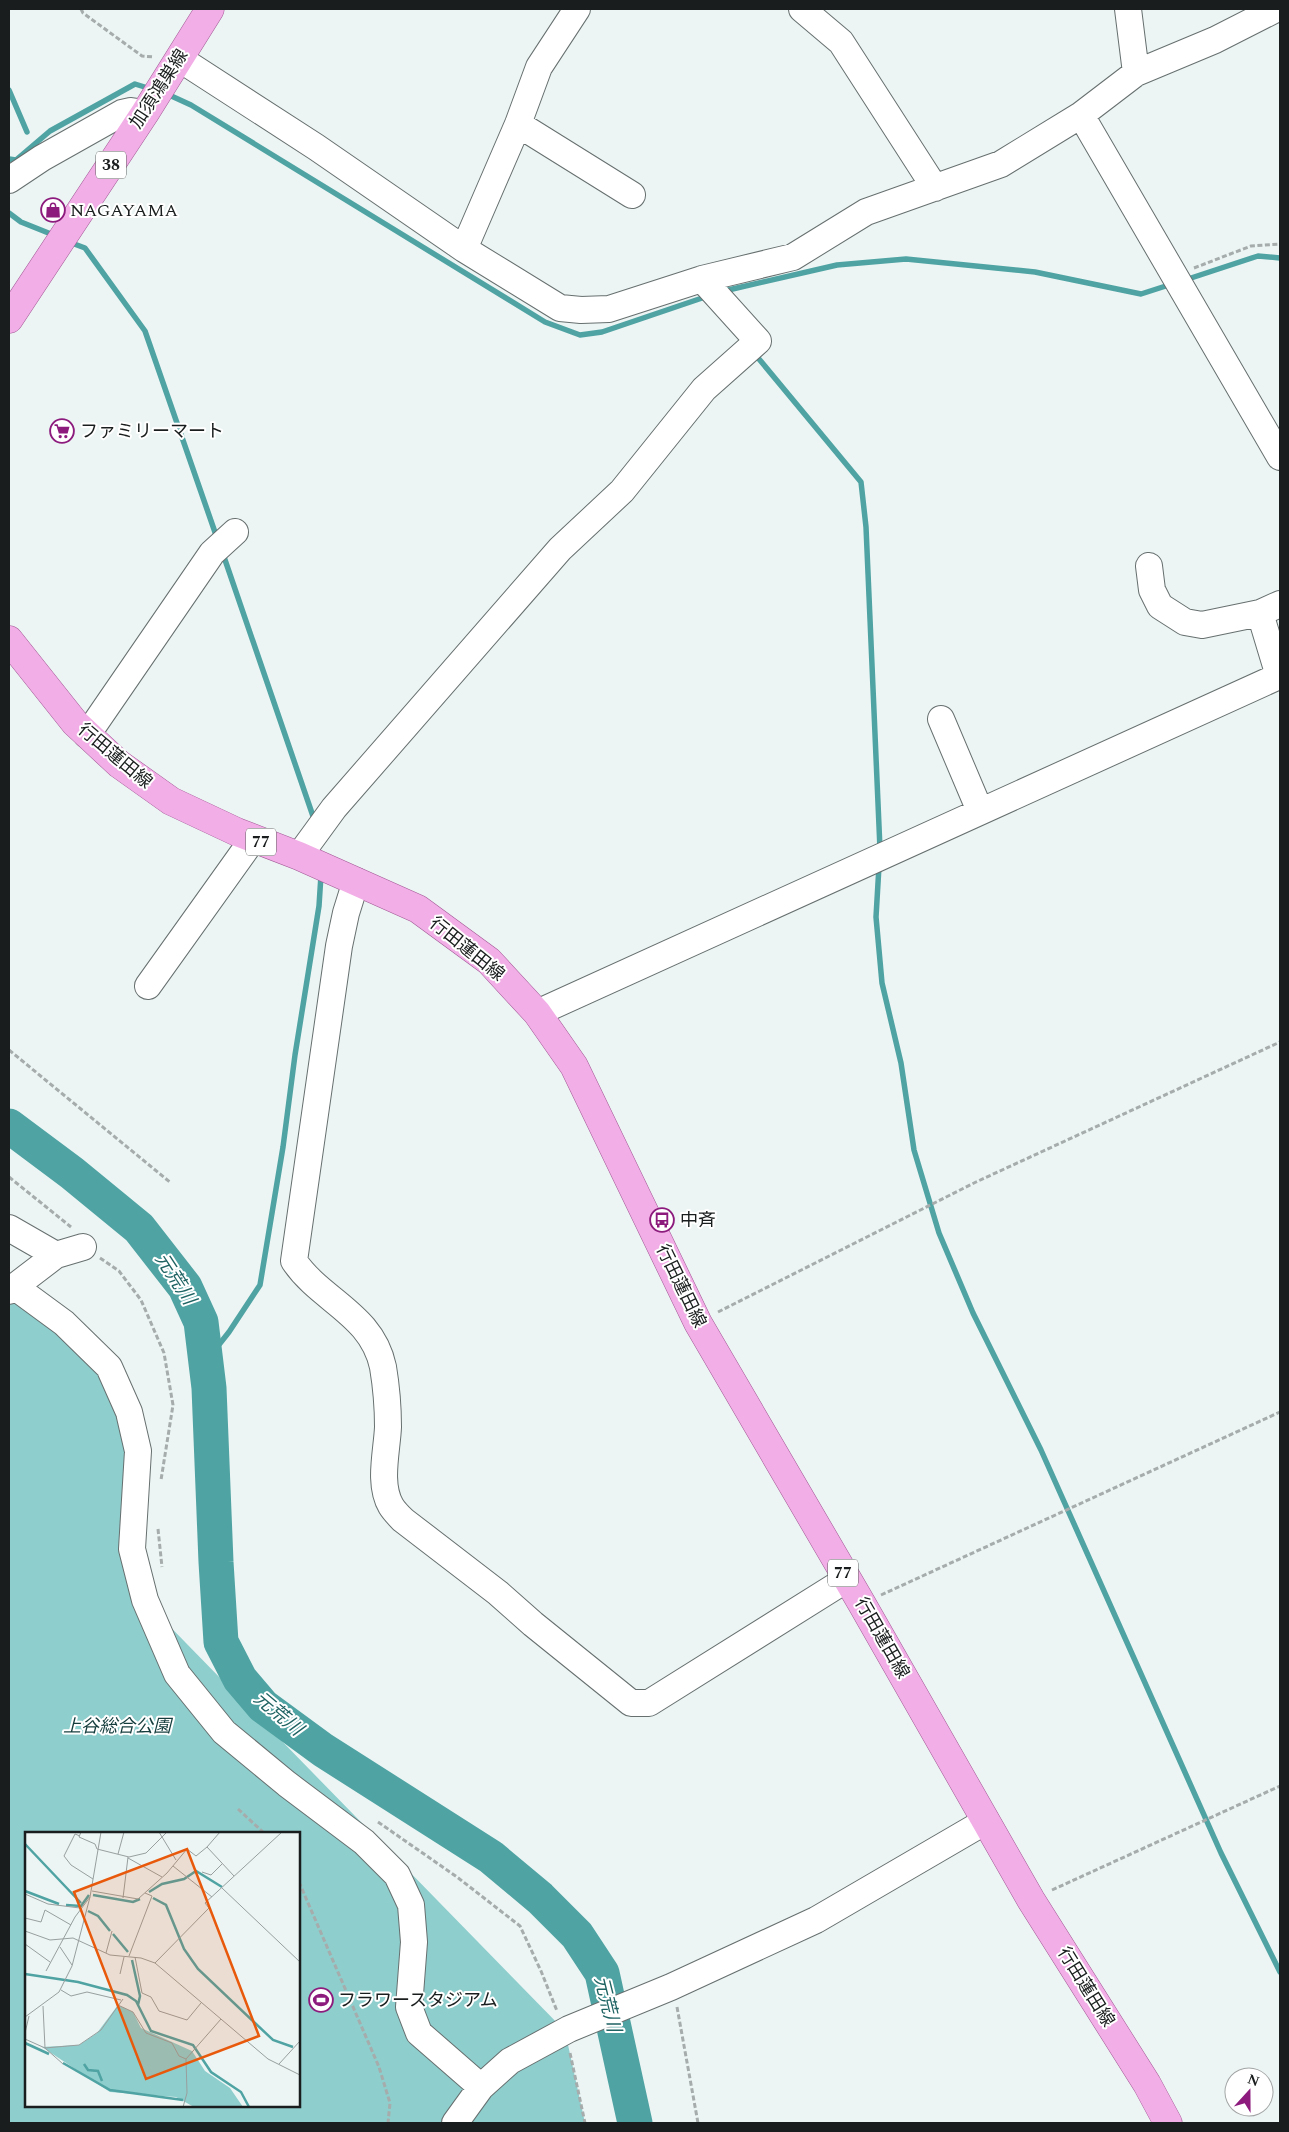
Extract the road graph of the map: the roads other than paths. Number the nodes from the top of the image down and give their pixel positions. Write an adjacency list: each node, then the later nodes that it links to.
1 (210, 9): 6 (main road, 加須鴻巣線 / 38)
2 (577, 9): 10 (street)
3 (802, 9): 12 (street)
4 (1128, 9): 7 (street)
5 (1276, 9): 7 (street)
6 (180, 59): 8 (main road, 加須鴻巣線 / 38); 14 (street)
7 (1136, 73): 9 (street)
8 (145, 112): 11 (street); 16 (main road, 加須鴻巣線 / 38)
9 (1081, 116): 12 (street); 17 (street)
10 (518, 124): 13 (street); 14 (street)
11 (9, 180)
12 (935, 188): 15 (street)
13 (632, 195)
14 (464, 249): 15 (street)
15 (702, 279): 26 (street)
16 (9, 319)
17 (1280, 457)
18 (235, 532): 23 (street)
19 (1150, 566): 20 (street)
20 (1270, 609): 24 (street)
21 (9, 640): 23 (main road, 行田蓮田線 / 77)
22 (941, 719): 24 (street)
23 (87, 735): 25 (main road, 行田蓮田線 / 77)
24 (980, 811): 29 (street)
25 (253, 839): 26 (main road, 行田蓮田線 / 77); 28 (street)
26 (299, 856): 27 (main road, 行田蓮田線 / 77)
27 (356, 882): 29 (main road, 行田蓮田線 / 77); 34 (street)
28 (148, 986)
29 (537, 1013): 34 (main road, 行田蓮田線 / 77)
30 (9, 1228): 32 (street)
31 (83, 1247): 32 (street)
32 (56, 1255): 33 (street)
33 (12, 1289): 36 (street)
34 (846, 1579): 35 (main road, 行田蓮田線 / 77)
35 (986, 1820): 36 (street); 38 (main road, 行田蓮田線 / 77)
36 (481, 2087): 37 (street)
37 (455, 2123)
38 (1168, 2123)

